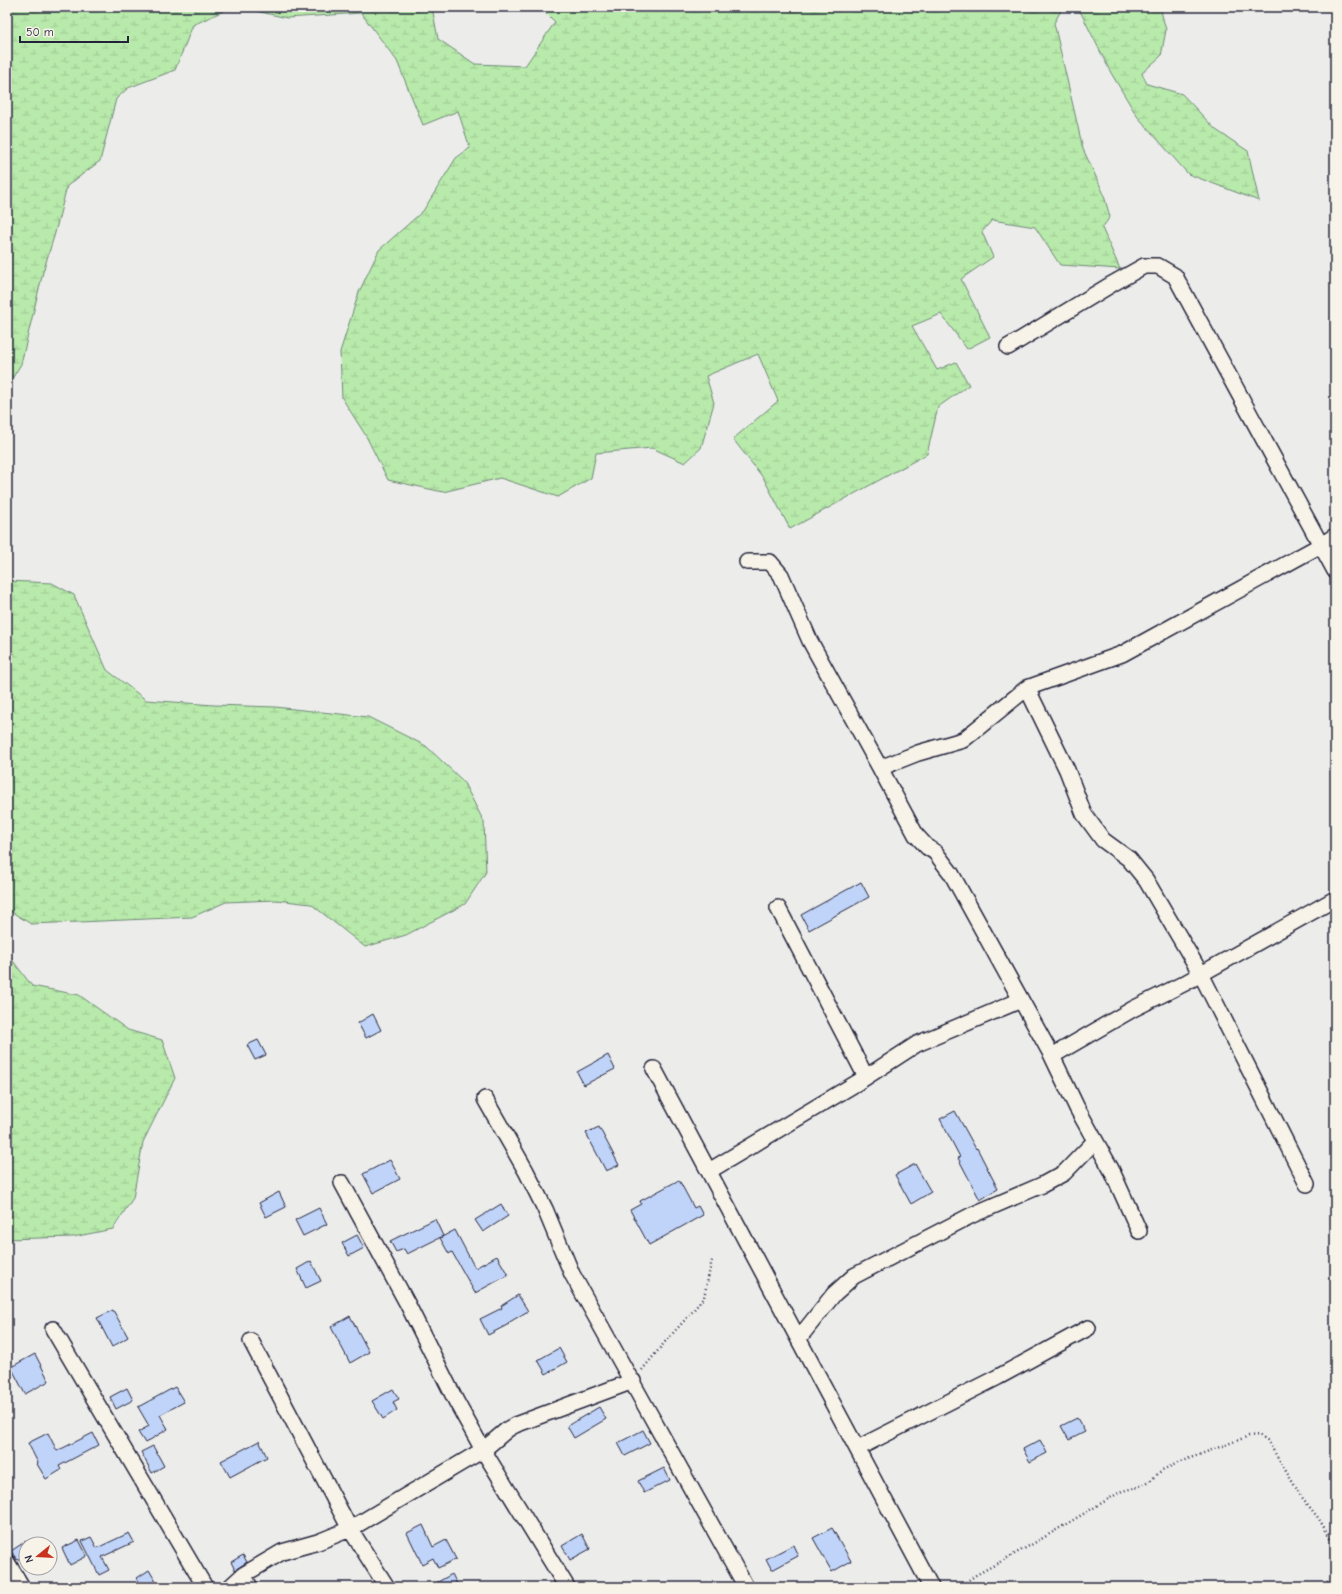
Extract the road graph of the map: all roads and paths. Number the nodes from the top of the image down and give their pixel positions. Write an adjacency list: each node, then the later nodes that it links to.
1 (1008, 347): 3 (street)
2 (1335, 536): 3 (street)
3 (1321, 545): 5 (street); 6 (street)
4 (747, 562): 7 (street)
5 (1335, 571)
6 (1027, 688): 7 (street); 10 (street)
7 (880, 768): 11 (street)
8 (1335, 899): 10 (street)
9 (778, 908): 14 (street)
10 (1201, 974): 12 (street); 19 (street)
11 (1021, 1000): 12 (street); 14 (street)
12 (1052, 1056): 16 (street)
13 (654, 1069): 17 (street)
14 (866, 1077): 17 (street)
15 (485, 1099): 26 (street)
16 (1095, 1141): 20 (street); 24 (street)
17 (709, 1172): 24 (street)
18 (342, 1183): 28 (street)
19 (1307, 1184)
20 (1139, 1231)
21 (712, 1260): 26 (path)
22 (1088, 1328): 27 (street)
23 (53, 1329): 35 (street)
24 (799, 1338): 27 (street)
25 (250, 1341): 29 (street)
26 (633, 1381): 28 (street); 39 (street)
27 (858, 1448): 40 (street)
28 (483, 1450): 29 (street); 38 (street)
29 (350, 1529): 33 (street); 37 (street)
30 (1335, 1546): 41 (path)
31 (7, 1562): 34 (street)
32 (1335, 1576): 42 (path)
33 (247, 1581): 36 (street)
34 (22, 1587)
35 (205, 1587)
36 (230, 1587)
37 (387, 1587)
38 (567, 1587)
39 (746, 1587)
40 (931, 1587)
41 (959, 1587)
42 (1321, 1587)

